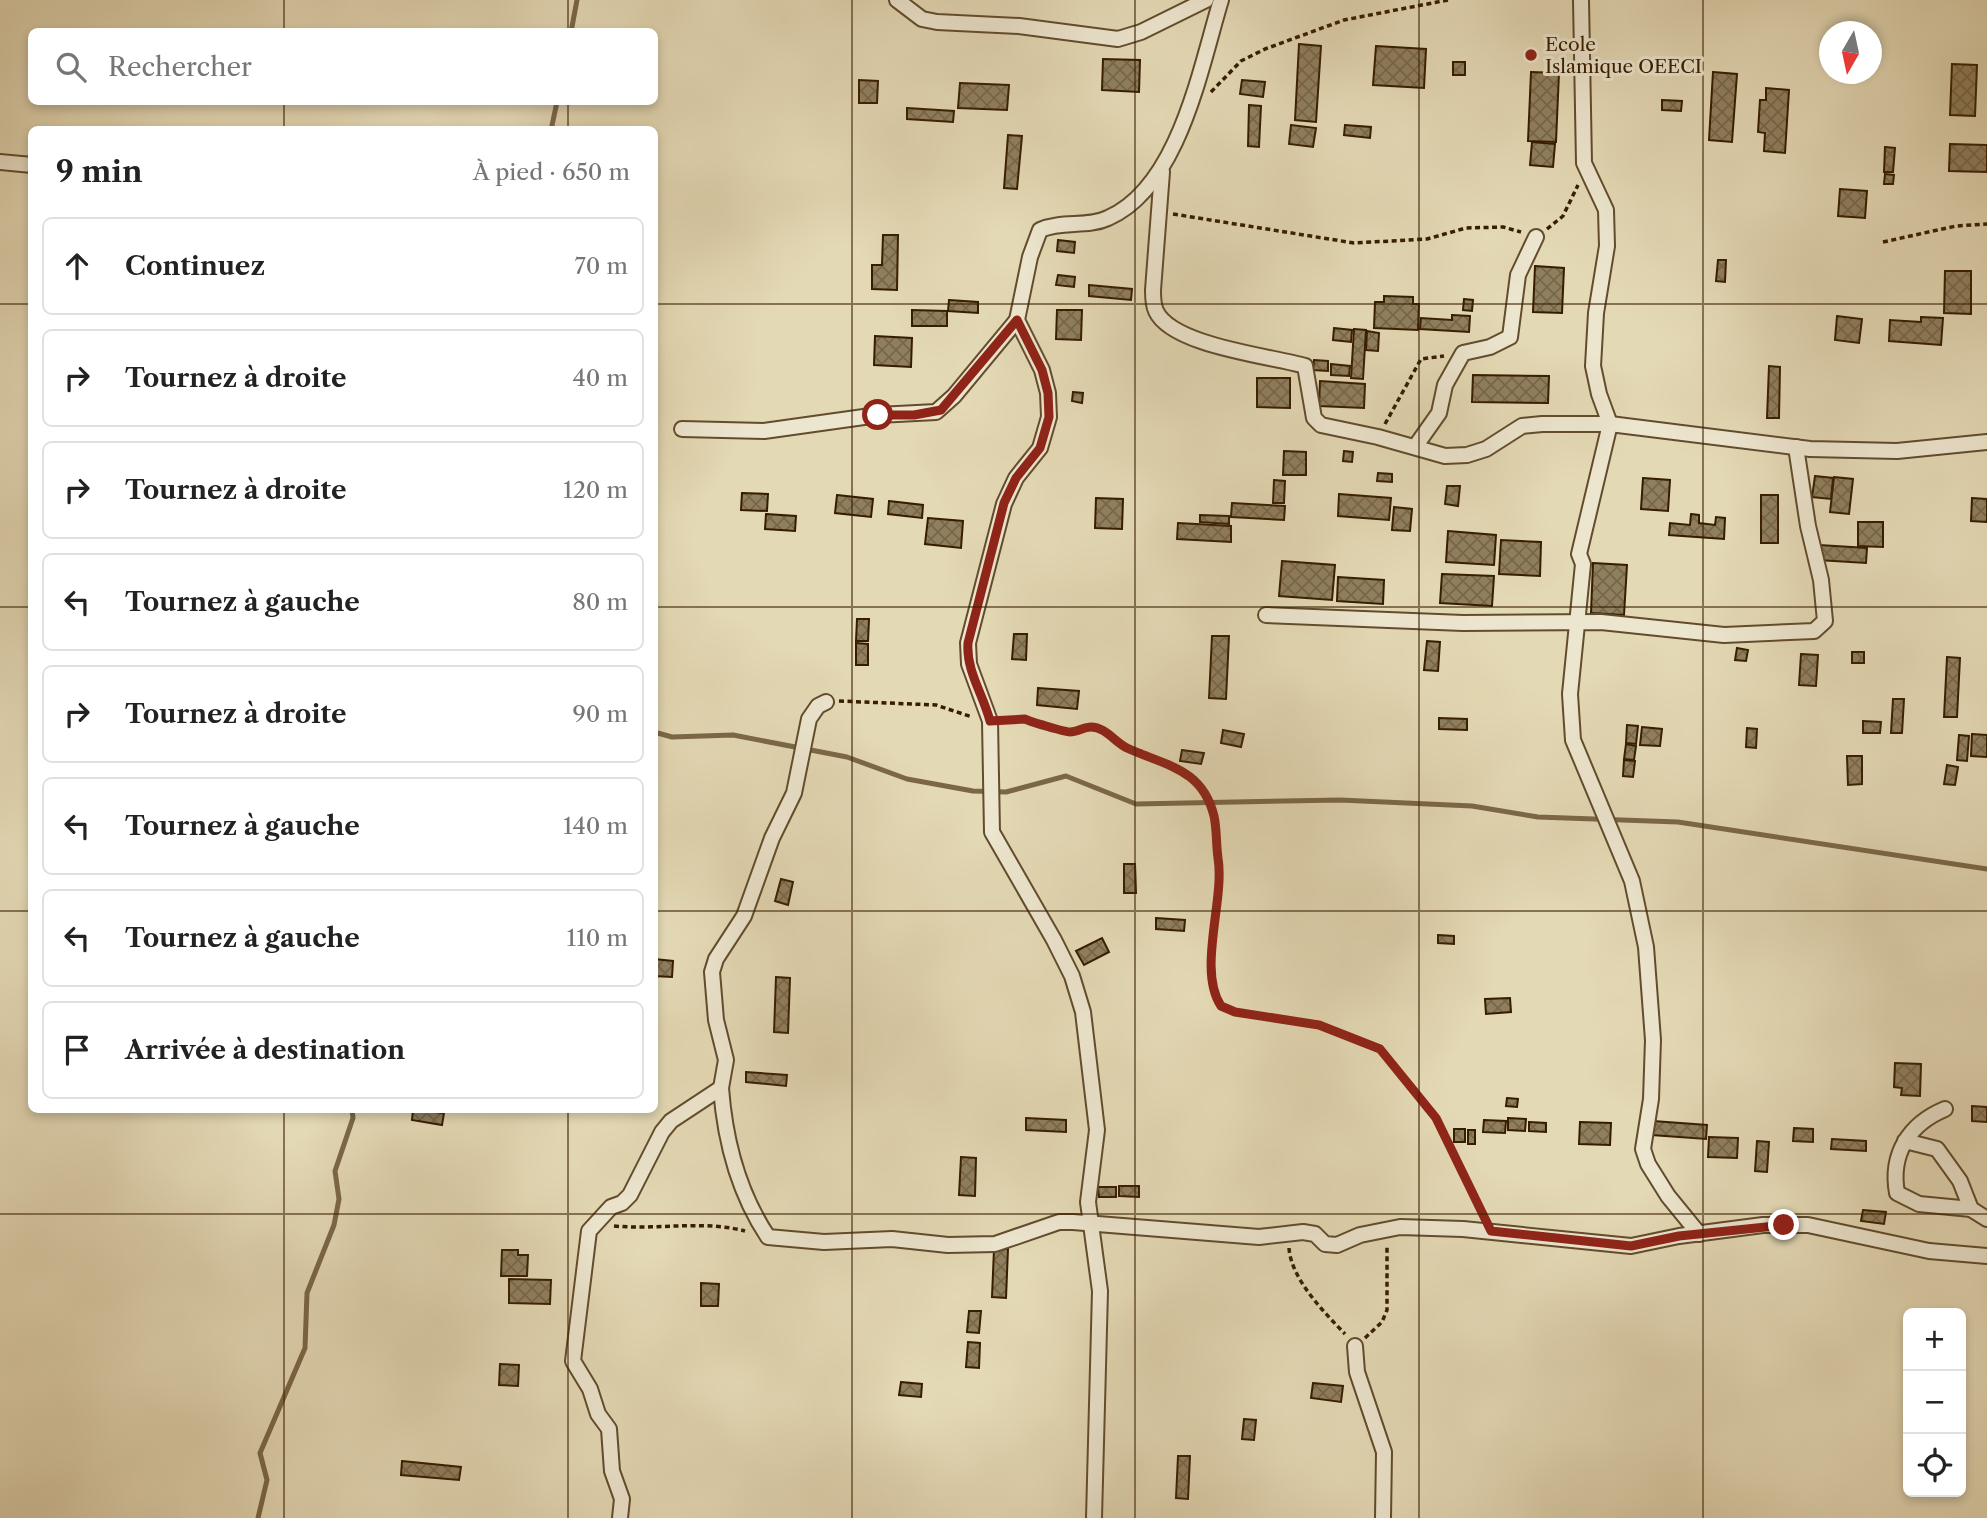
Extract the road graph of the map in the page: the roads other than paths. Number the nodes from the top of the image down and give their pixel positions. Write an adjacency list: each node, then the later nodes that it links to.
1 (897, 0): 2 (street)
2 (1206, 0)
3 (1221, 0): 7 (street)
4 (1581, 0): 10 (street)
5 (0, 162): 6 (street)
6 (28, 165)
7 (1162, 171): 9 (street); 13 (street)
8 (1536, 237): 13 (street)
9 (1017, 320): 11 (street); 23 (street)
10 (1610, 424): 13 (street); 14 (street); 16 (street)
11 (682, 429)
12 (1987, 442): 14 (street)
13 (1415, 447)
14 (1796, 447): 16 (street)
15 (1266, 615): 16 (street)
16 (1576, 622): 24 (street)
17 (826, 702): 18 (street)
18 (722, 1088): 23 (street); 27 (street)
19 (1945, 1109): 20 (street)
20 (1905, 1141): 21 (street); 21 (street)
21 (1971, 1209): 22 (street)
22 (1987, 1219)
23 (1089, 1223): 24 (street); 28 (street)
24 (1699, 1234): 25 (street)
25 (1987, 1256)
26 (1355, 1346): 29 (street)
27 (620, 1518)
28 (1094, 1518)
29 (1383, 1518)

